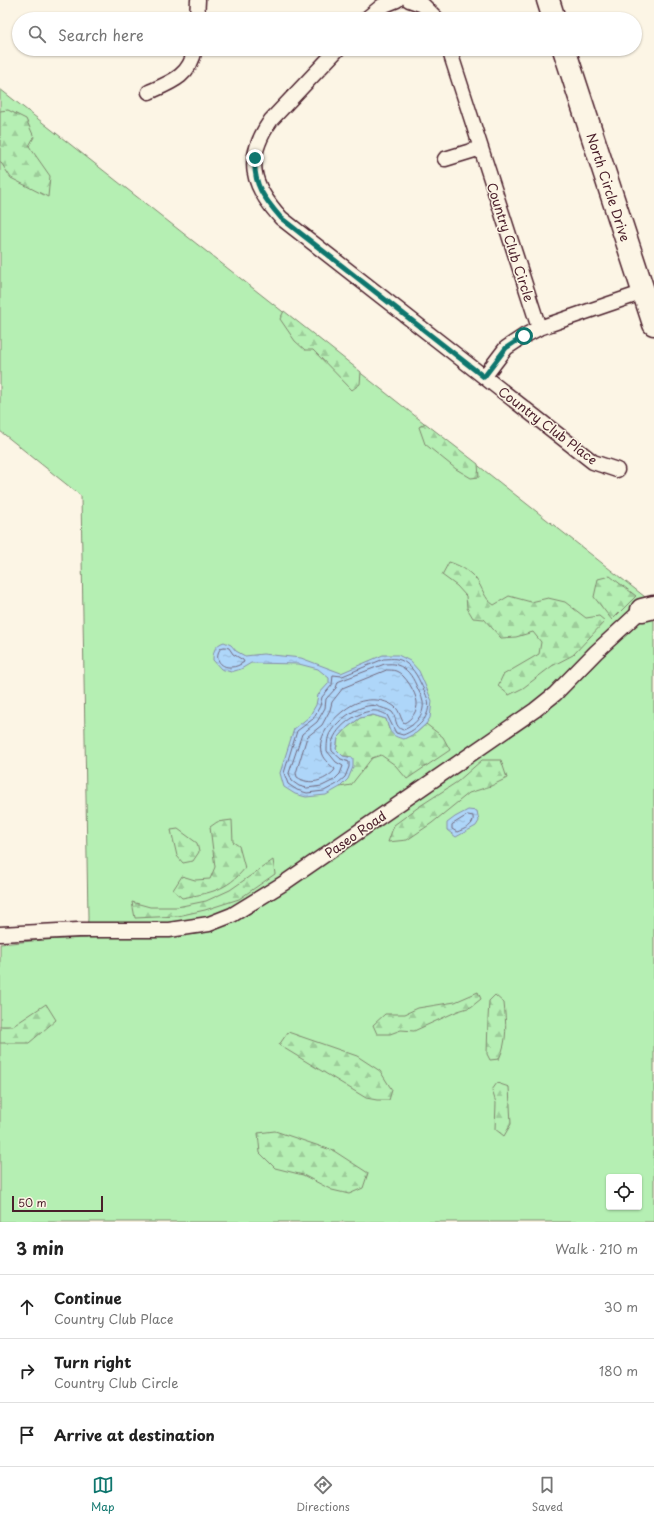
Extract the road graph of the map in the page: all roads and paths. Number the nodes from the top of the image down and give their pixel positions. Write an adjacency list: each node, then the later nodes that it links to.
1 (198, 0): 5 (street)
2 (397, 0): 6 (street)
3 (412, 0): 7 (street)
4 (548, 0): 8 (main road)
5 (197, 12)
6 (375, 12)
7 (430, 12)
8 (552, 12)
9 (194, 56): 13 (street)
10 (331, 56): 19 (street)
11 (451, 56): 14 (street, Country Club Circle)
12 (566, 56): 16 (main road, North Circle Drive)
13 (149, 92)
14 (481, 148): 15 (street); 18 (street, Country Club Circle)
15 (445, 159)
16 (644, 292): 17 (main road, North Circle Drive); 18 (street)
17 (654, 324)
18 (539, 328): 19 (street)
19 (484, 377): 20 (street, Country Club Place)
20 (617, 470)
21 (650, 605): 22 (street, Paseo Road)
22 (0, 934)

